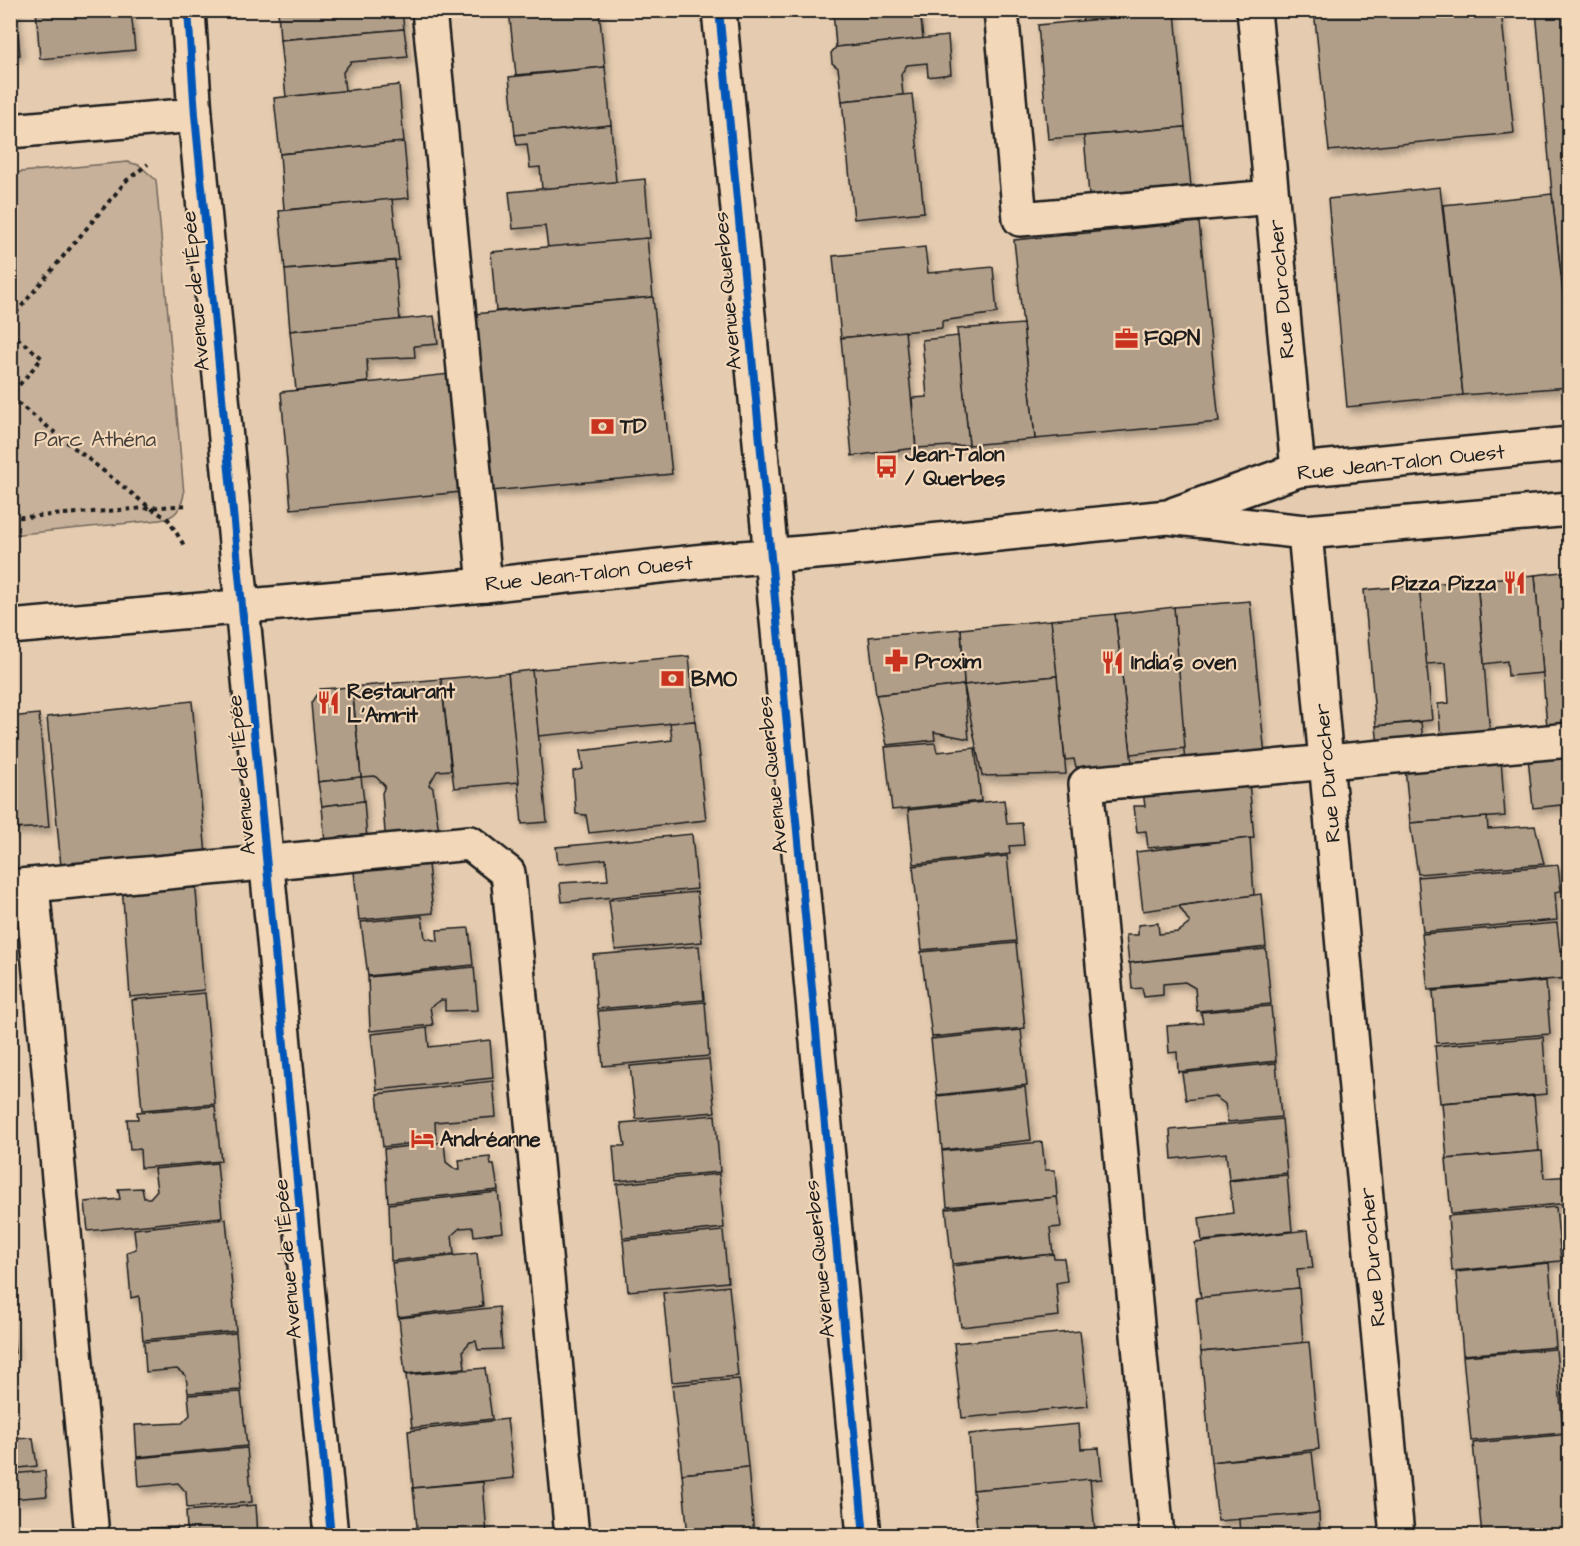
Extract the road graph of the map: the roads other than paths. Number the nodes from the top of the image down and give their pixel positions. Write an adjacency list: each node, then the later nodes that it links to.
1 (188, 10): 6 (street, Avenue de l'Épée)
2 (429, 10): 15 (street)
3 (719, 10): 14 (street, Avenue Querbes)
4 (1001, 10): 8 (street)
5 (1254, 10): 8 (street, Rue Durocher)
6 (195, 115): 7 (street); 16 (street, Avenue de l'Épée)
7 (10, 130)
8 (1272, 197): 10 (street, Rue Durocher)
9 (1569, 444): 10 (street, Rue Jean-Talon Ouest)
10 (1298, 470): 12 (street, Rue Jean-Talon Ouest)
11 (1569, 509): 13 (street, Rue Jean-Talon Ouest)
12 (1168, 517): 13 (street, Rue Jean-Talon Ouest); 14 (street, Rue Jean-Talon Ouest)
13 (1305, 532): 19 (street, Rue Durocher)
14 (770, 555): 15 (street, Rue Jean-Talon Ouest); 25 (street, Avenue Querbes)
15 (485, 585): 16 (street, Rue Jean-Talon Ouest)
16 (244, 607): 17 (street, Rue Jean-Talon Ouest); 20 (street, Avenue de l'Épée)
17 (10, 627)
18 (1569, 740): 19 (street)
19 (1327, 763): 26 (street); 27 (street, Rue Durocher)
20 (267, 862): 21 (street); 23 (street, Avenue de l'Épée); 24 (street)
21 (21, 886): 22 (street)
22 (92, 1536)
23 (331, 1536)
24 (572, 1536)
25 (864, 1536)
26 (1158, 1536)
27 (1397, 1536)

